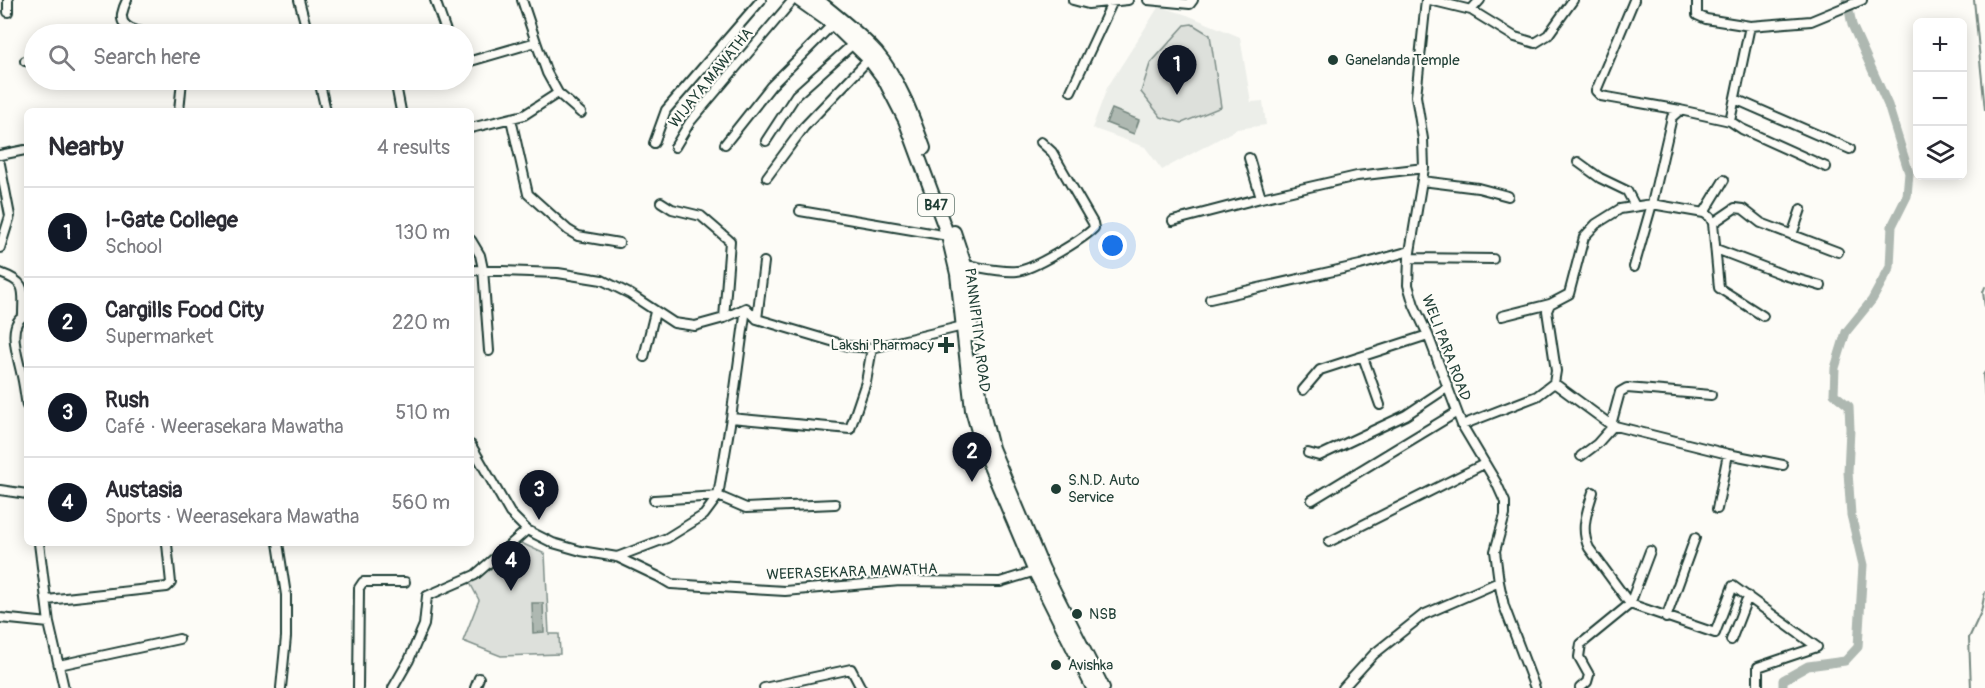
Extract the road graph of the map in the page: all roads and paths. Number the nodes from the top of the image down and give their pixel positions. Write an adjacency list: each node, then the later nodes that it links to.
1 (8, 0): 22 (street)
2 (127, 0): 23 (street)
3 (299, 0): 24 (street)
4 (435, 0): 25 (street)
5 (522, 0): 28 (street)
6 (761, 0): 47 (street)
7 (793, 0): 50 (street, WIJAYA MAWATHA)
8 (799, 0): 26 (main road, PANNIPITIYA ROAD / B47)
9 (817, 0): 83 (main road, PANNIPITIYA ROAD / B47)
10 (1073, 0): 20 (street)
11 (1128, 0): 20 (street)
12 (1148, 0): 19 (street)
13 (1428, 0): 21 (street); 58 (street, WELI PARA ROAD)
14 (1480, 0): 21 (street)
15 (1573, 0): 21 (street)
16 (1634, 0): 41 (street)
17 (1697, 0): 27 (street)
18 (1860, 1): 27 (street)
19 (1192, 2)
20 (1112, 3): 35 (street)
21 (1471, 10)
22 (8, 12)
23 (126, 24)
24 (305, 24)
25 (443, 24)
26 (833, 24): 29 (main road, PANNIPITIYA ROAD / B47); 49 (street)
27 (1750, 26): 37 (street)
28 (536, 42): 31 (street); 36 (street)
29 (854, 44): 30 (main road, PANNIPITIYA ROAD / B47); 46 (street)
30 (869, 59): 59 (street); 73 (main road, PANNIPITIYA ROAD / B47)
31 (474, 60)
32 (181, 90): 38 (street)
33 (321, 90): 39 (street)
34 (397, 90): 40 (street)
35 (1071, 91)
36 (558, 93): 42 (street); 43 (street)
37 (1735, 99): 44 (street); 51 (street)
38 (179, 108)
39 (325, 108)
40 (400, 108)
41 (1680, 110): 44 (street); 65 (street)
42 (581, 113)
43 (511, 119): 45 (street); 75 (street)
44 (1730, 121): 57 (street)
45 (474, 127)
46 (766, 141)
47 (654, 142)
48 (1041, 142): 83 (street)
49 (725, 144)
50 (675, 147)
51 (1850, 149)
52 (24, 150): 53 (street)
53 (0, 155)
54 (1249, 158): 63 (street)
55 (1578, 162): 66 (street)
56 (0, 164): 74 (street)
57 (1826, 167)
58 (1424, 168): 61 (street, WELI PARA ROAD); 63 (street)
59 (767, 177)
60 (1724, 180): 69 (street)
61 (1422, 181): 62 (street); 80 (street, WELI PARA ROAD)
62 (1508, 196)
63 (1261, 198): 70 (street)
64 (661, 202): 97 (street)
65 (1652, 204): 66 (street); 69 (street); 84 (street)
66 (1635, 206): 91 (street)
67 (1801, 209): 72 (street)
68 (800, 211): 73 (street)
69 (1704, 213): 71 (street)
70 (1173, 221)
71 (1713, 223): 72 (street); 78 (street)
72 (1792, 235): 79 (street)
73 (948, 236): 99 (main road, PANNIPITIYA ROAD / B47)
74 (1, 239): 77 (street)
75 (619, 243)
76 (474, 245): 85 (street)
77 (0, 248)
78 (1716, 249): 88 (street); 96 (street)
79 (1838, 252)
80 (1410, 255): 81 (street); 89 (street); 100 (street, WELI PARA ROAD)
81 (1493, 259)
82 (764, 262): 98 (street)
83 (966, 265): 137 (main road, PANNIPITIYA ROAD / B47)
84 (1634, 267)
85 (483, 269): 86 (street); 93 (street); 102 (street)
86 (474, 270)
87 (0, 273): 90 (street)
88 (1821, 286)
89 (1210, 298)
90 (24, 301)
91 (1550, 303): 95 (street); 105 (street)
92 (746, 308): 97 (street); 98 (street); 112 (street)
93 (656, 312): 97 (street); 103 (street)
94 (24, 316): 107 (street)
95 (1502, 316)
96 (1763, 316)
97 (724, 318)
98 (757, 319): 101 (street)
99 (963, 326): 101 (street); 137 (main road, PANNIPITIYA ROAD / B47)
100 (1428, 335): 104 (street); 106 (street, WELI PARA ROAD)
101 (872, 348): 112 (street)
102 (489, 351)
103 (644, 357)
104 (1363, 357): 108 (street); 110 (street)
105 (1554, 383): 113 (street); 114 (street)
106 (1448, 387): 111 (street, WELI PARA ROAD); 116 (street)
107 (24, 390)
108 (1303, 390)
109 (1711, 395): 114 (street)
110 (1380, 405)
111 (1457, 412): 113 (street, WELI PARA ROAD); 126 (street)
112 (731, 418): 124 (street)
113 (1462, 425): 119 (street, WELI PARA ROAD)
114 (1612, 425): 117 (street); 118 (street)
115 (474, 450): 129 (street, WEERASEKARA MAWATHA)
116 (1308, 453)
117 (1728, 454): 120 (street); 128 (street)
118 (1581, 456)
119 (1484, 464): 131 (street); 139 (street, WELI PARA ROAD)
120 (1783, 465)
121 (0, 490): 123 (street)
122 (1593, 492): 142 (street)
123 (24, 494)
124 (718, 496): 125 (street); 127 (street); 136 (street)
125 (654, 500)
126 (1312, 500)
127 (835, 504)
128 (1717, 509)
129 (527, 530): 136 (street, WEERASEKARA MAWATHA); 153 (street)
130 (1695, 538): 144 (street)
131 (1329, 542)
132 (39, 546): 141 (street)
133 (167, 546): 141 (street)
134 (278, 546): 151 (street)
135 (1650, 551): 142 (street)
136 (617, 557): 137 (street, WEERASEKARA MAWATHA)
137 (1039, 570): 157 (main road, PANNIPITIYA ROAD / B47); 158 (main road, PANNIPITIYA ROAD / B47)
138 (405, 582): 152 (street)
139 (1499, 582): 159 (street); 160 (street, WELI PARA ROAD)
140 (1748, 596): 144 (street); 147 (street); 162 (street)
141 (46, 600): 145 (street)
142 (1630, 604): 144 (street); 161 (street)
143 (0, 618): 145 (street)
144 (1666, 618)
145 (49, 623): 148 (street)
146 (179, 639): 148 (street)
147 (1731, 640)
148 (59, 665): 150 (street)
149 (479, 678): 154 (street)
150 (64, 688)
151 (281, 688)
152 (358, 688)
153 (393, 688)
154 (475, 688)
155 (764, 688): 156 (street)
156 (861, 688)
157 (1093, 688)
158 (1103, 688)
159 (1343, 688)
160 (1535, 688)
161 (1580, 688)
162 (1758, 688)

